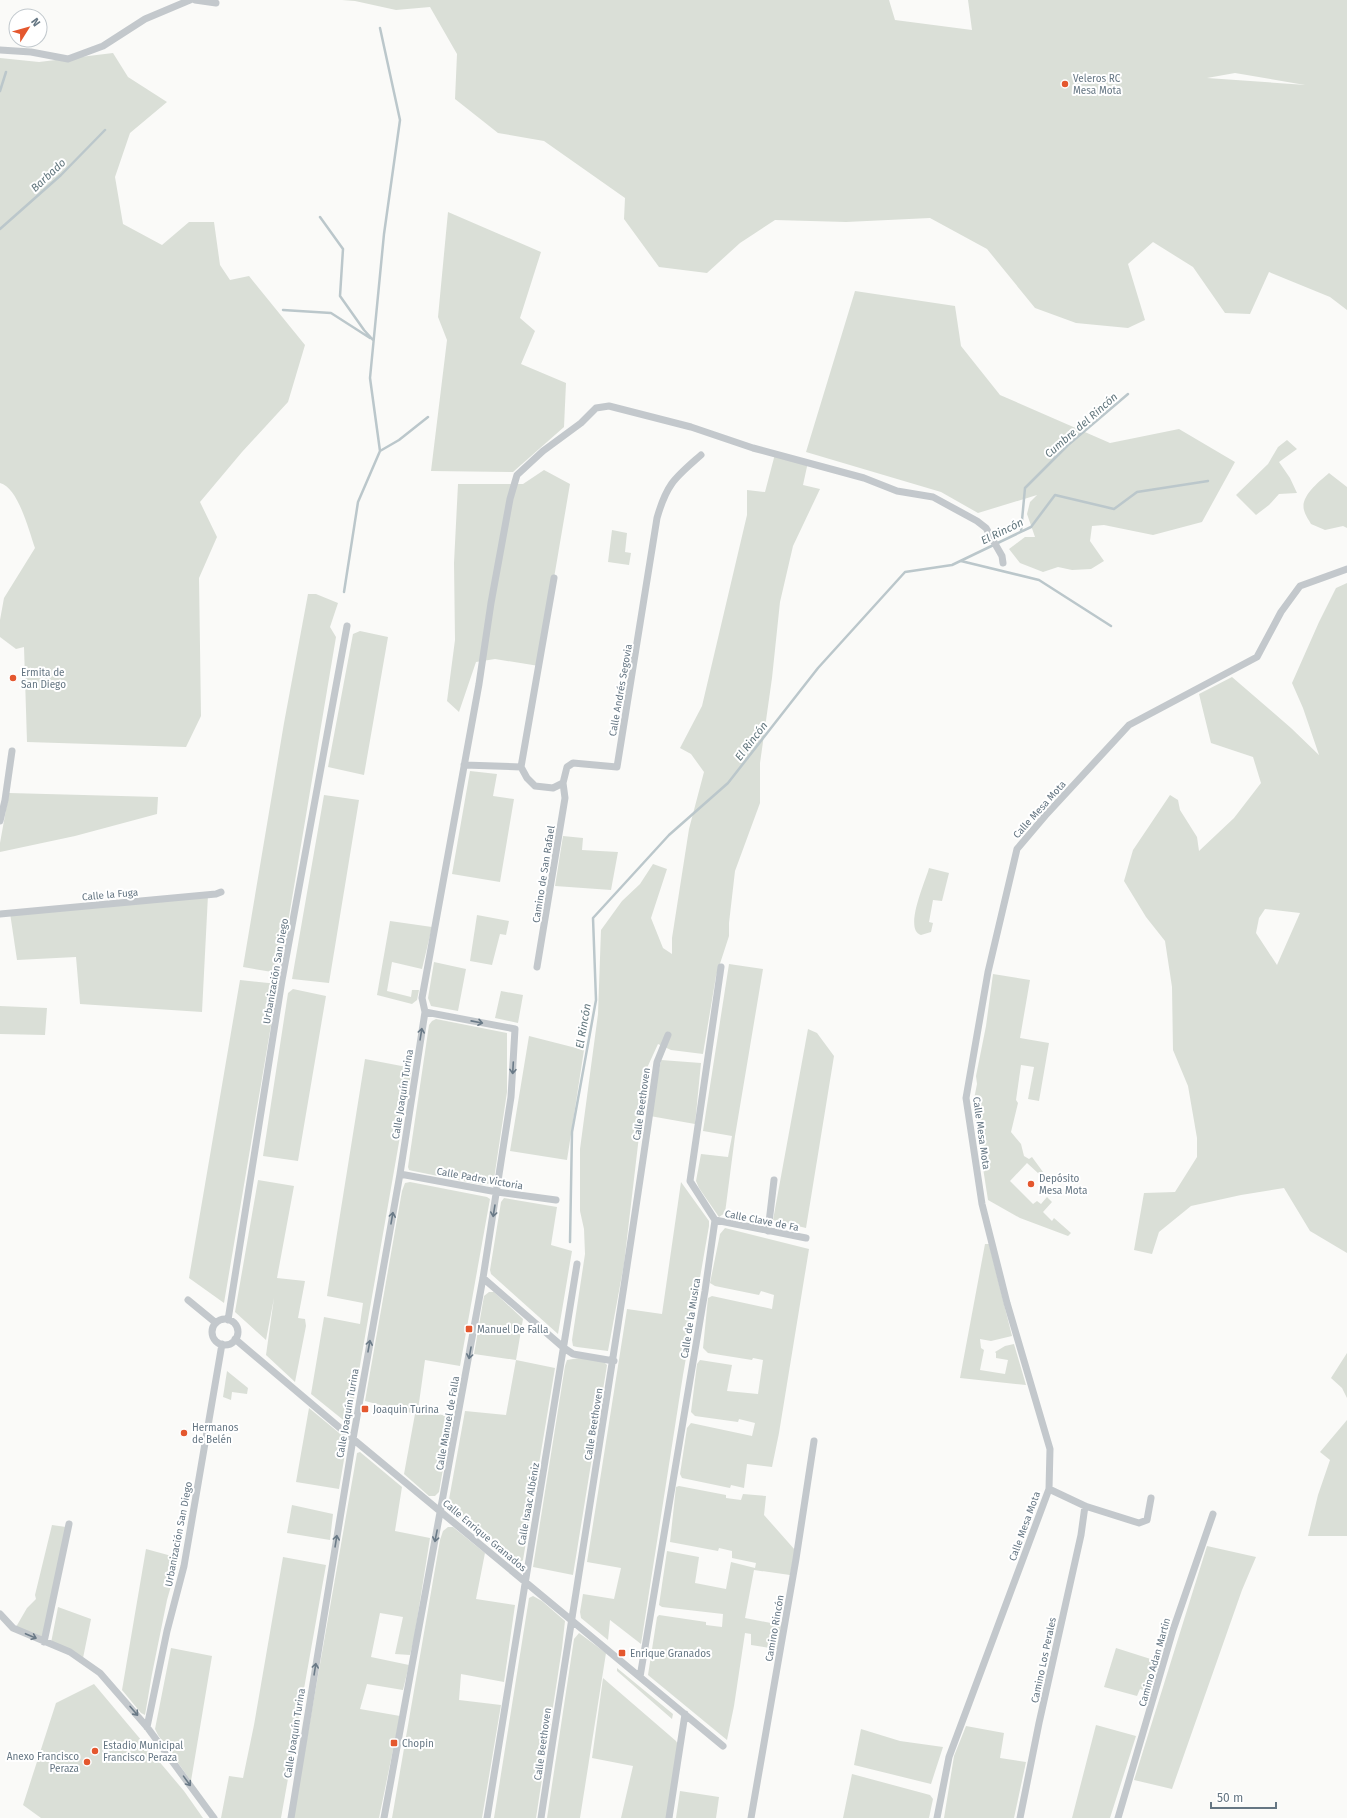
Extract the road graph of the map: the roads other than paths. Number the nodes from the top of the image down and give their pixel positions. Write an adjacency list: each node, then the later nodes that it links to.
1 (190, 0): 4 (street)
2 (195, 0): 3 (street)
3 (216, 3)
4 (0, 50)
5 (700, 455): 13 (street, Calle Andrés Segovia)
6 (1004, 563): 11 (street, Calle Joaquín Turina)
7 (1347, 569): 39 (street, Calle Mesa Mota)
8 (554, 578): 12 (street)
9 (348, 626): 31 (street, Urbanización San Diego)
10 (12, 751): 14 (street)
11 (464, 765): 12 (street); 19 (street, Calle Joaquín Turina)
12 (522, 767): 13 (street)
13 (563, 783): 18 (street, Camino de San Rafael)
14 (0, 821)
15 (221, 892): 16 (street, Calle la Fuga)
16 (0, 914)
17 (721, 967): 25 (street)
18 (537, 968)
19 (425, 1012): 21 (street, Calle Joaquín Turina, one-way to 19); 23 (street, Calle Manuel de Falla, one-way to 23)
20 (668, 1035): 36 (street, Calle Beethoven)
21 (400, 1174): 23 (street, Calle Padre Victoria); 37 (street, Calle Joaquín Turina, one-way to 21)
22 (774, 1180): 26 (street)
23 (497, 1192): 24 (street, Calle Padre Victoria); 29 (street, Calle Manuel de Falla, one-way to 29)
24 (556, 1200)
25 (715, 1220): 26 (street, Calle Clave de Fa); 49 (street, Calle de la Musica)
26 (768, 1231): 27 (street, Calle Clave de Fa)
27 (806, 1238)
28 (577, 1264): 35 (street, Calle Isaac Albéniz)
29 (484, 1278): 35 (street); 42 (street, Calle Manuel de Falla, one-way to 42)
30 (188, 1300): 32 (street)
31 (228, 1320): 32 (street); 33 (street)
32 (216, 1324): 34 (street)
33 (235, 1339): 34 (street); 37 (street, Calle Enrique Granados)
34 (222, 1344): 51 (street, Urbanización San Diego)
35 (564, 1348): 36 (street); 45 (street, Calle Isaac Albéniz)
36 (614, 1361): 47 (street, Calle Beethoven)
37 (352, 1439): 42 (street, Calle Enrique Granados); 54 (street, Calle Joaquín Turina, one-way to 37)
38 (814, 1441): 59 (street, Camino Rincón)
39 (1049, 1489): 41 (street); 60 (street, Calle Mesa Mota)
40 (1151, 1498): 41 (street)
41 (1085, 1506): 61 (street, Camino Los Perales)
42 (440, 1511): 45 (street, Calle Enrique Granados); 55 (street, Calle Manuel de Falla, one-way to 55)
43 (1213, 1514): 62 (street, Camino Adan Martin)
44 (69, 1524): 48 (street)
45 (525, 1581): 47 (street, Calle Enrique Granados); 56 (street, Calle Isaac Albéniz)
46 (0, 1614): 48 (street, one-way to 48)
47 (571, 1619): 49 (street, Calle Enrique Granados); 57 (street, Calle Beethoven)
48 (44, 1642): 51 (street, one-way to 51)
49 (640, 1677): 50 (street, Calle Enrique Granados)
50 (685, 1714): 52 (street, Calle Enrique Granados); 58 (street)
51 (147, 1727): 53 (street, one-way to 53)
52 (723, 1746)
53 (214, 1818)
54 (290, 1818)
55 (384, 1818)
56 (487, 1818)
57 (541, 1818)
58 (668, 1818)
59 (751, 1818)
60 (937, 1818)
61 (1020, 1818)
62 (1118, 1818)

